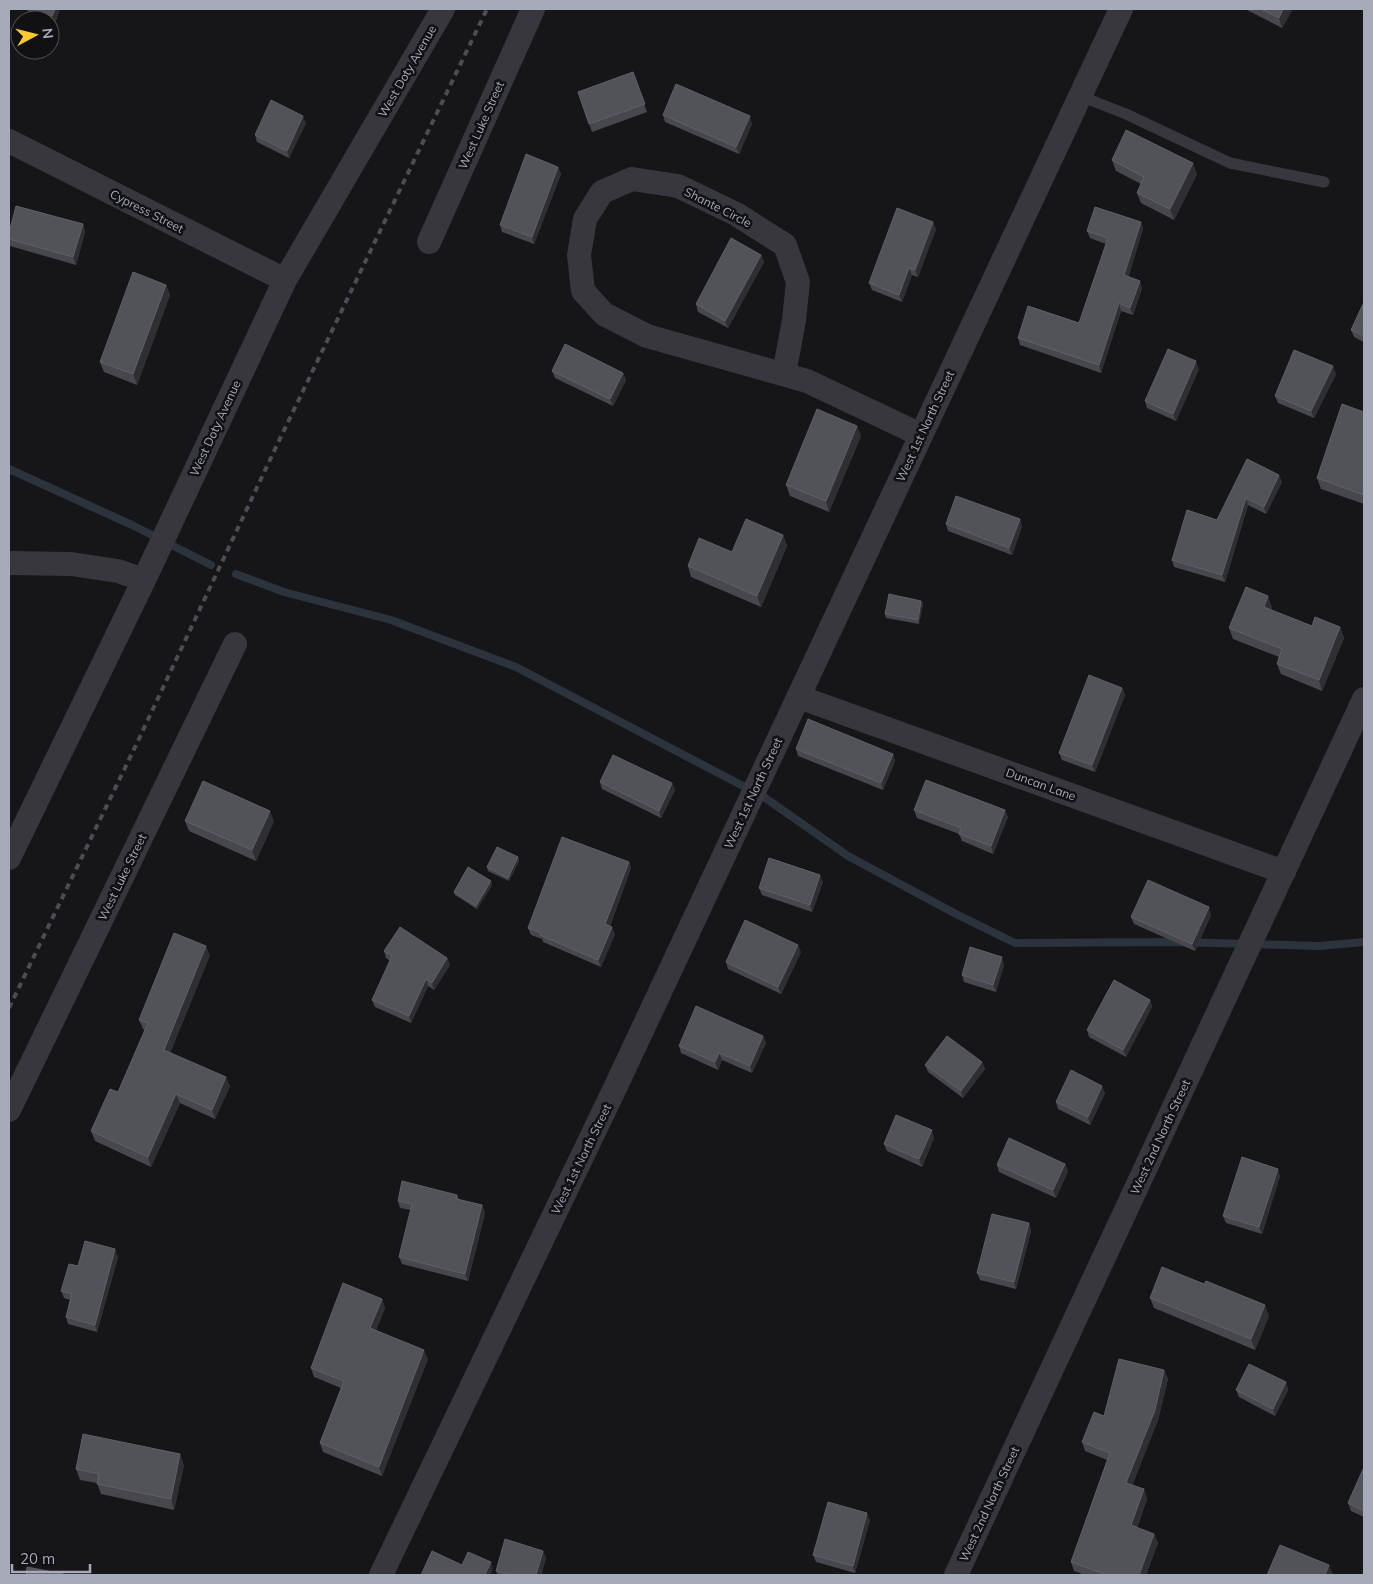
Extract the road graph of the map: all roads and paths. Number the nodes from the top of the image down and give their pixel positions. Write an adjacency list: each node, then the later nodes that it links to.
1 (443, 9): 8 (street, West Doty Avenue)
2 (533, 9): 7 (street, West Luke Street)
3 (1121, 9): 4 (street, West 1st North Street)
4 (1080, 96): 6 (lane); 10 (street, West 1st North Street)
5 (9, 141): 8 (street, Cypress Street)
6 (1324, 182)
7 (429, 242)
8 (285, 280): 12 (street, West Doty Avenue)
9 (784, 374): 9 (street, Shante Circle); 10 (street, Shante Circle)
10 (921, 435): 14 (street, West 1st North Street)
11 (9, 563): 12 (street)
12 (144, 580): 16 (street, West Doty Avenue)
13 (234, 644): 18 (street, West Luke Street)
14 (799, 697): 17 (street, Duncan Lane); 19 (street, West 1st North Street)
15 (1364, 700): 17 (street, West 2nd North Street)
16 (9, 858)
17 (1284, 872): 20 (street, West 2nd North Street)
18 (9, 1110)
19 (381, 1575)
20 (956, 1575)

